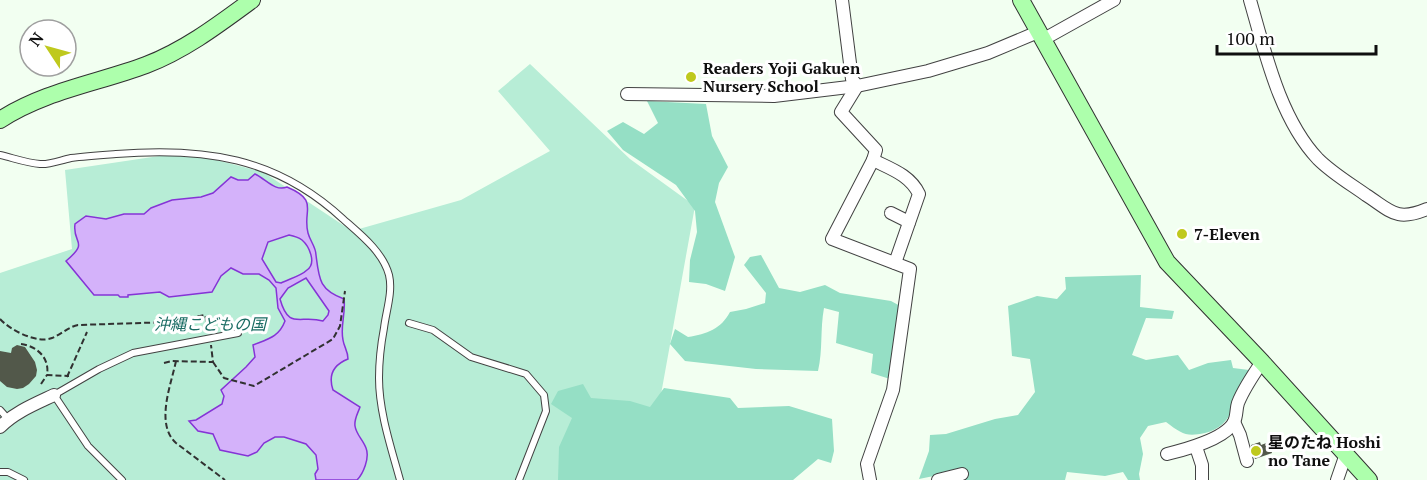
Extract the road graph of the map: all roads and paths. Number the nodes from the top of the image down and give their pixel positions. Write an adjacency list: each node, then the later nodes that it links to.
1 (252, 0): 9 (street)
2 (842, 0): 7 (street)
3 (1021, 0): 6 (street)
4 (1114, 0): 6 (street)
5 (1250, 0): 12 (street)
6 (1041, 35): 7 (street); 25 (street)
7 (857, 86): 8 (street); 11 (street)
8 (627, 94)
9 (0, 120)
10 (0, 155): 44 (lane)
11 (873, 160): 14 (street); 15 (street)
12 (1427, 209)
13 (891, 213): 14 (street)
14 (909, 222): 15 (street)
15 (896, 263): 46 (street)
16 (345, 291): 24 (path)
17 (0, 319): 21 (path)
18 (409, 323): 45 (lane)
19 (87, 332): 28 (path)
20 (238, 333): 21 (lane)
21 (210, 338): 24 (path); 30 (lane)
22 (21, 344): 27 (path)
23 (176, 362): 24 (path); 26 (path); 43 (path)
24 (213, 362)
25 (1262, 362): 33 (street); 36 (street)
26 (164, 363)
27 (47, 375): 28 (path); 29 (path)
28 (68, 376): 30 (path)
29 (41, 384)
30 (74, 384): 31 (lane)
31 (54, 396): 32 (street); 42 (lane)
32 (3, 419)
33 (1234, 422): 34 (street); 37 (street)
34 (1196, 447): 35 (street); 48 (street)
35 (1167, 454)
36 (1346, 454): 40 (street); 49 (street)
37 (1247, 460)
38 (0, 472): 41 (lane)
39 (962, 474): 47 (street)
40 (1335, 479)
41 (24, 480)
42 (123, 480)
43 (225, 480)
44 (400, 480)
45 (519, 480)
46 (870, 480)
47 (938, 480)
48 (1202, 480)
49 (1369, 480)

